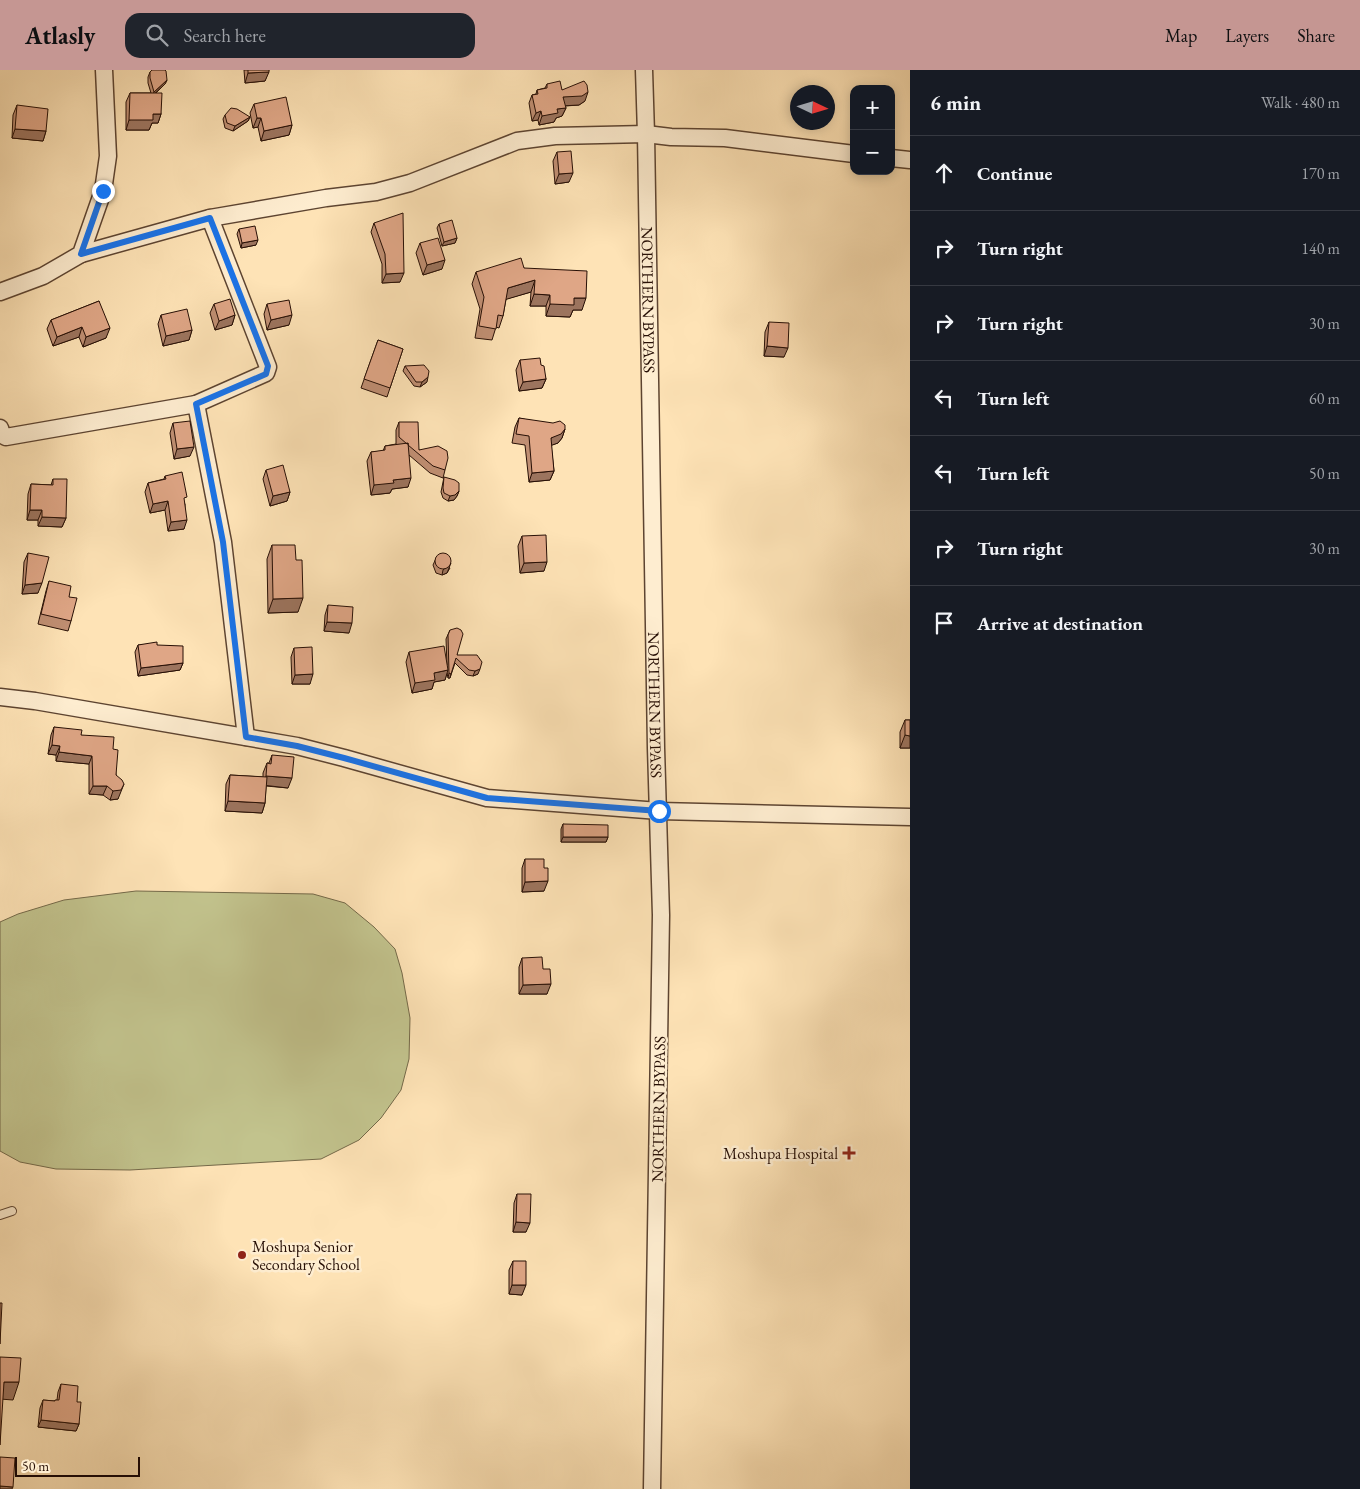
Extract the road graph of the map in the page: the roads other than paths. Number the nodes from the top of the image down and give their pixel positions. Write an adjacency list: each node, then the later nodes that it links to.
1 (104, 70): 8 (street)
2 (644, 70): 3 (street, NORTHERN BYPASS)
3 (646, 134): 4 (street); 7 (street); 14 (street, NORTHERN BYPASS)
4 (850, 154)
5 (895, 158): 6 (street)
6 (910, 160)
7 (210, 218): 8 (street); 10 (street)
8 (81, 254): 9 (street)
9 (0, 292)
10 (196, 404): 11 (street); 13 (street)
11 (0, 428)
12 (0, 697): 13 (street)
13 (246, 737): 14 (street)
14 (659, 811): 15 (street); 18 (street, NORTHERN BYPASS)
15 (910, 816)
16 (12, 1211): 17 (lane)
17 (0, 1215)
18 (652, 1489)

